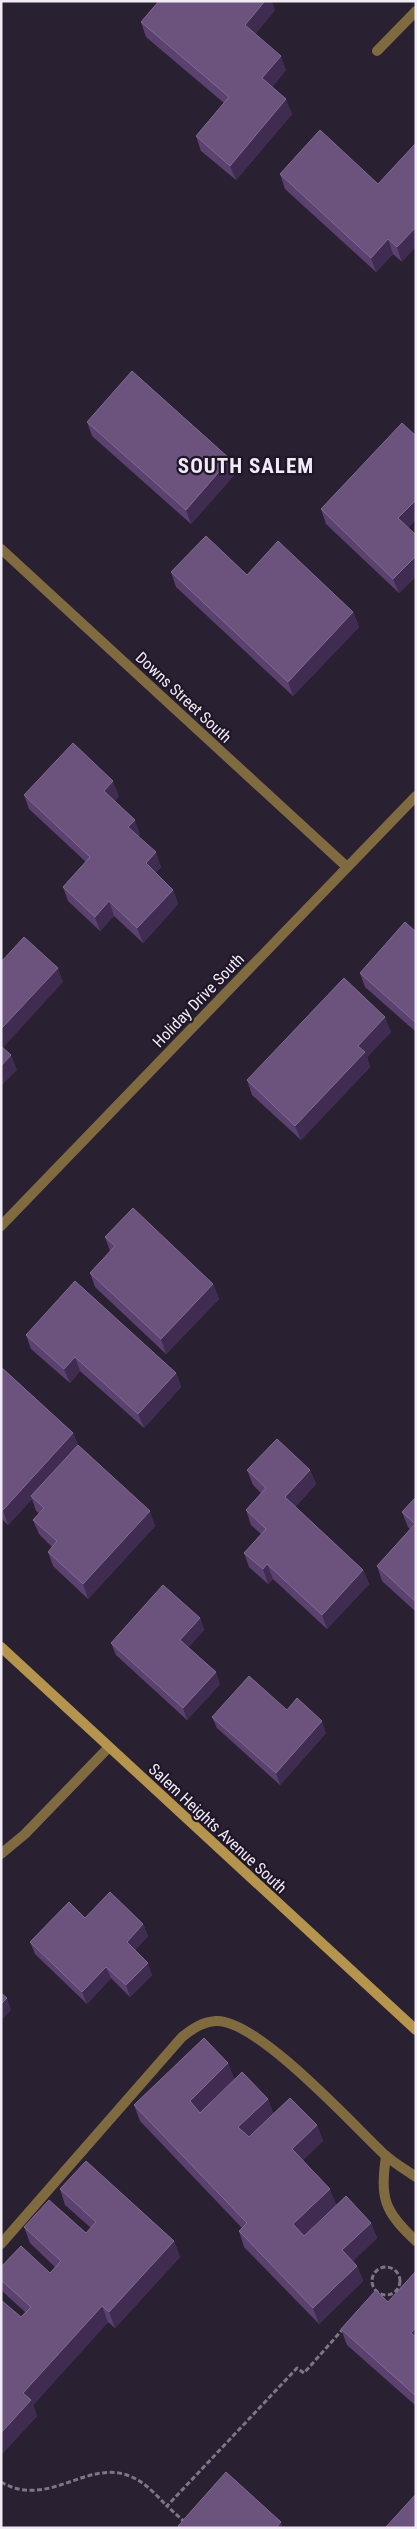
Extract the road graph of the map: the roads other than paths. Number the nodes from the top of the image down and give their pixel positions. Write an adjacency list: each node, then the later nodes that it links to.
1 (416, 12): 2 (street)
2 (377, 52)
3 (1, 549): 5 (street, Downs Street South)
4 (416, 796): 5 (street, Holiday Drive South)
5 (347, 867): 6 (street, Holiday Drive South)
6 (1, 1226)
7 (1, 1647): 8 (street, Salem Heights Avenue South)
8 (109, 1747): 9 (street); 10 (street, Salem Heights Avenue South)
9 (1, 1854)
10 (416, 2030)
11 (386, 2156): 12 (street); 13 (street); 14 (street)
12 (416, 2177)
13 (416, 2241)
14 (1, 2244)

